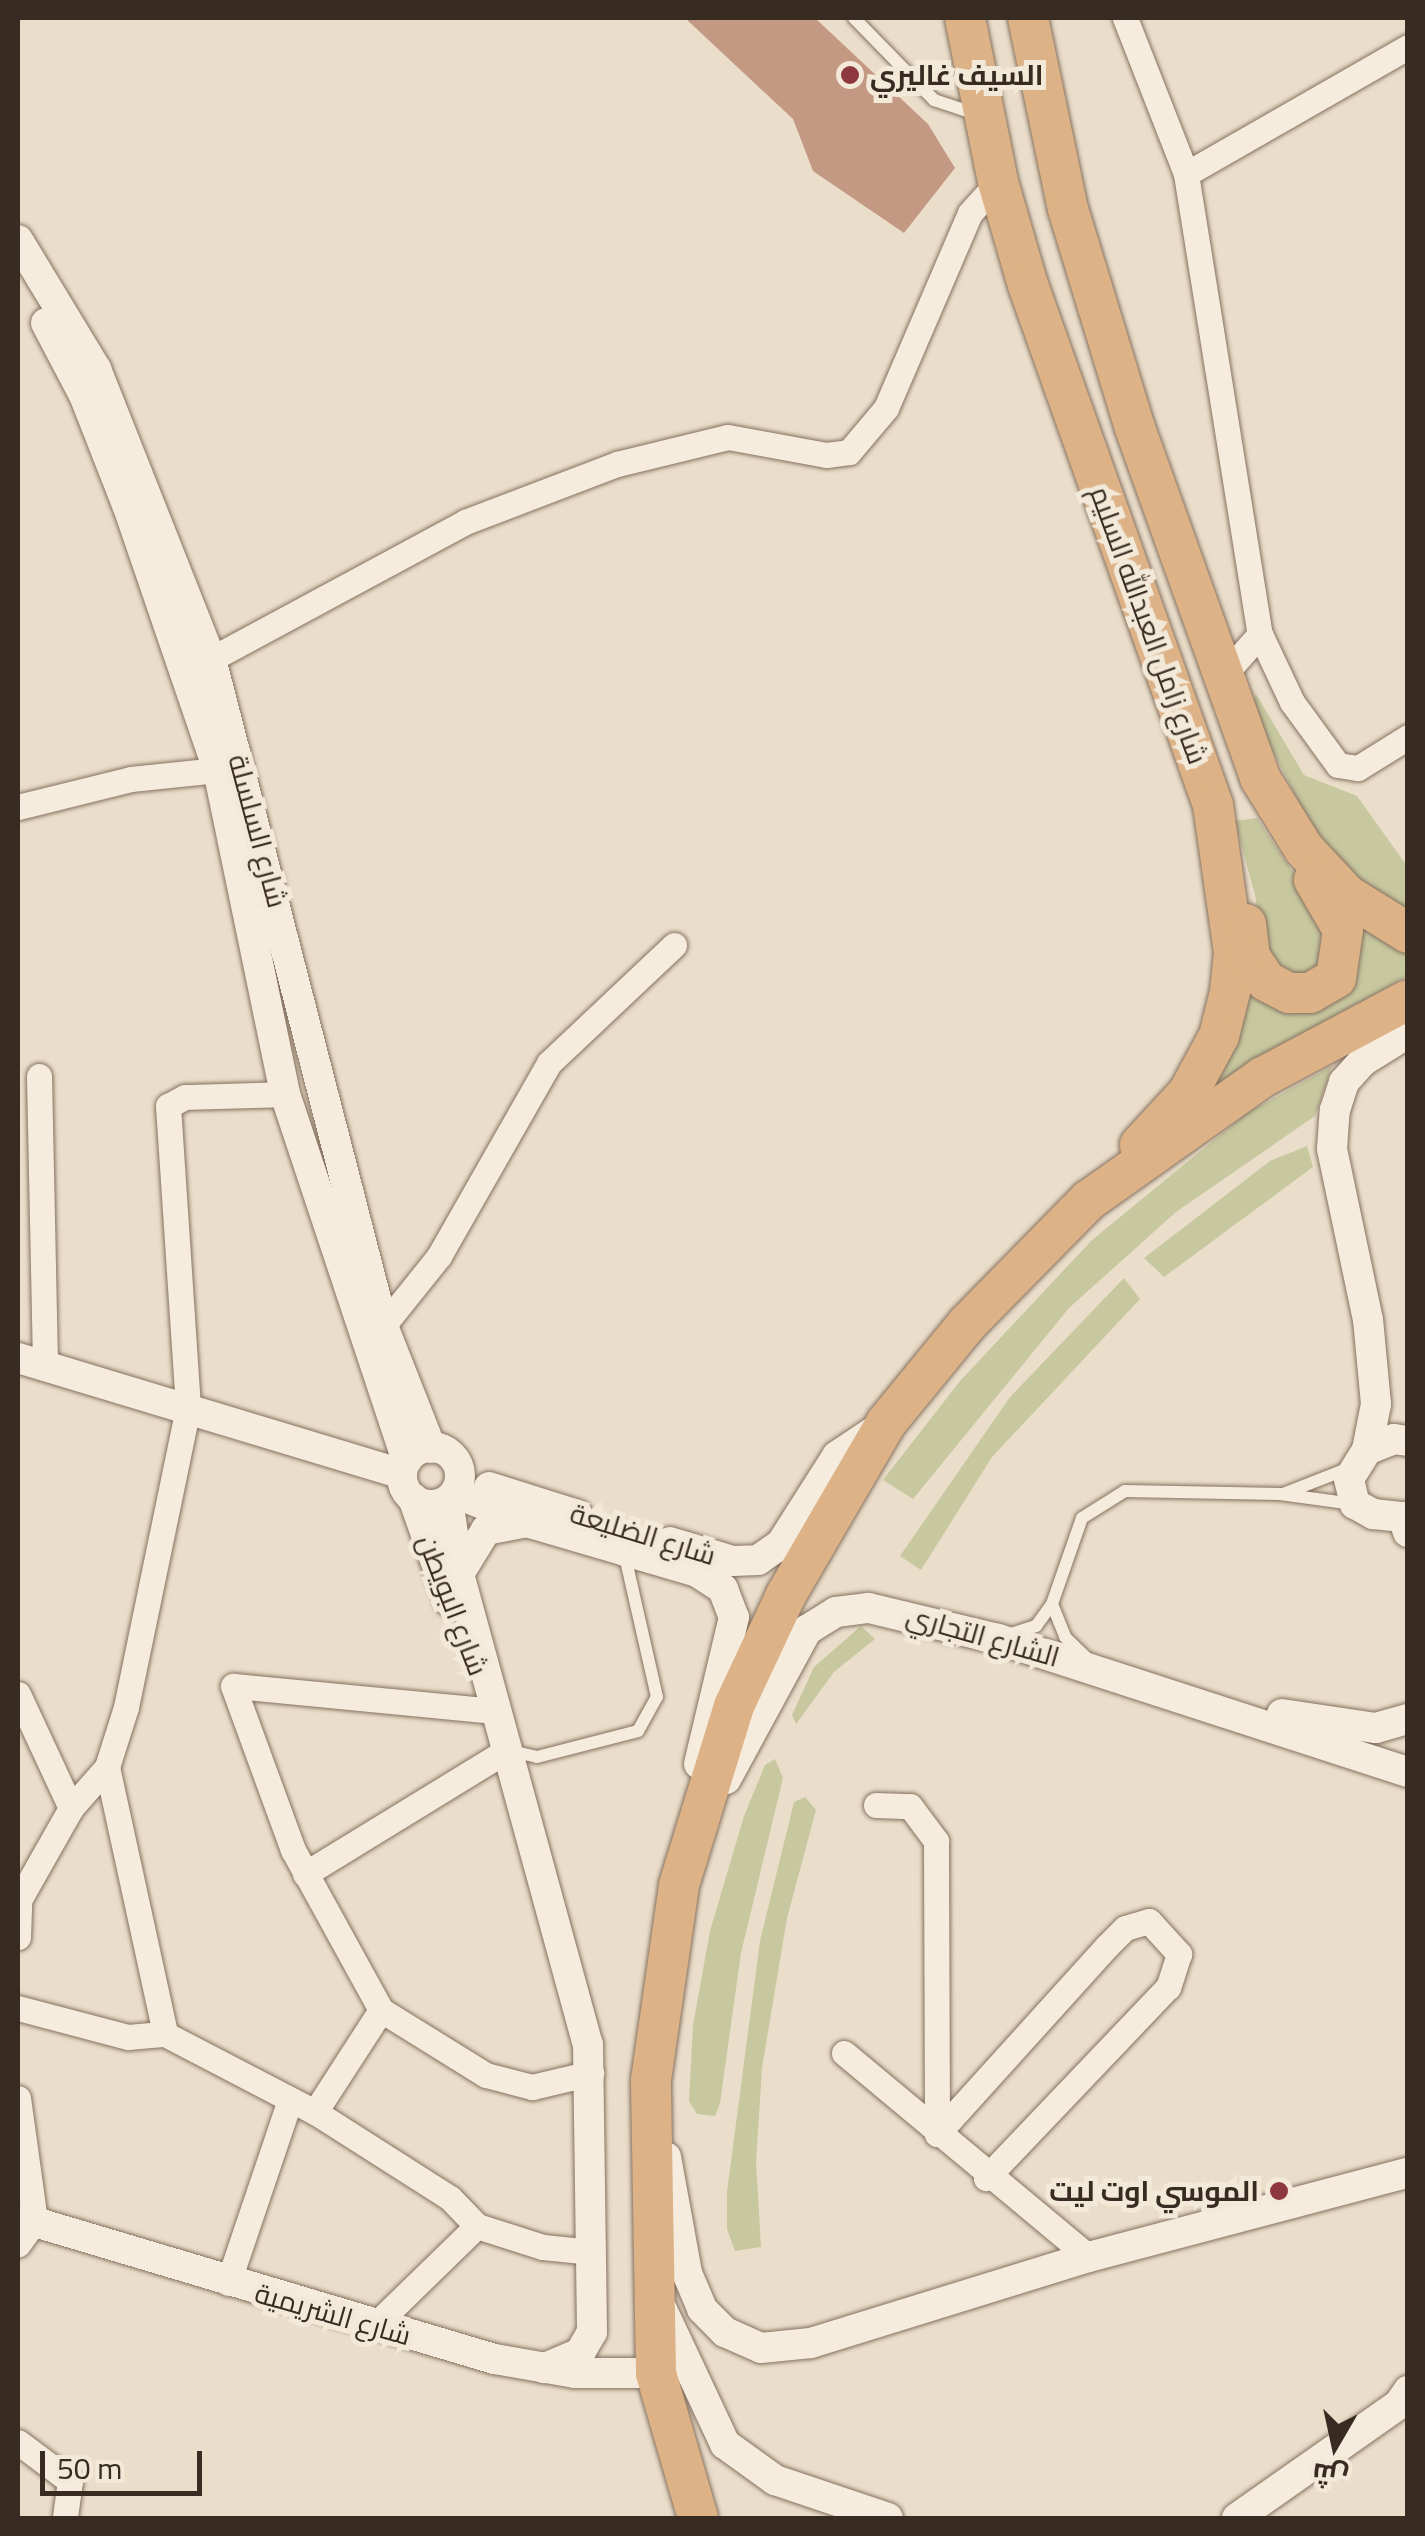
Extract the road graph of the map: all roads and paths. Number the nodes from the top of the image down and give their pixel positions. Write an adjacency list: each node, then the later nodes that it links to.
1 (854, 18): 6 (lane)
2 (966, 18): 6 (highway, شارع زامل العبدالله السليم)
3 (1028, 18): 13 (highway, شارع زامل العبدالله السليم)
4 (1126, 18): 7 (street)
5 (1408, 47): 7 (street)
6 (985, 116): 8 (highway, شارع زامل العبدالله السليم)
7 (1186, 174): 11 (street)
8 (998, 182): 12 (street); 17 (highway, شارع زامل العبدالله السليم)
9 (18, 240): 12 (street, شارع السلسلة)
10 (18, 279): 15 (street, شارع السلسلة)
11 (1260, 634): 13 (street); 14 (street)
12 (211, 659): 26 (street, شارع السلسلة)
13 (1222, 678): 16 (highway, شارع زامل العبدالله السليم)
14 (1408, 737)
15 (218, 770): 18 (street); 24 (street, شارع السلسلة)
16 (1260, 778): 17 (highway); 19 (highway, شارع زامل العبدالله السليم)
17 (1213, 805): 25 (highway, شارع زامل العبدالله السليم)
18 (18, 806)
19 (1408, 933)
20 (674, 946): 26 (street)
21 (1408, 1000): 25 (highway)
22 (1408, 1034): 31 (street)
23 (39, 1076): 27 (street)
24 (285, 1094): 28 (street); 32 (street, شارع السلسلة)
25 (1089, 1200): 29 (highway)
26 (384, 1326): 32 (street, شارع السلسلة)
27 (31, 1362): 28 (street)
28 (188, 1407): 32 (street); 47 (street)
29 (886, 1423): 33 (street, شارع الضليعة); 52 (highway)
30 (1408, 1441): 31 (street)
31 (1360, 1458): 34 (lane); 35 (street)
32 (413, 1470): 33 (street); 33 (street); 44 (street, شارع البويطن)
33 (454, 1490): 37 (street); 38 (street)
34 (1280, 1494): 35 (lane); 39 (lane)
35 (1355, 1504): 36 (street)
36 (1406, 1521)
37 (538, 1524): 38 (street); 46 (lane); 52 (street)
38 (459, 1574): 44 (street)
39 (1052, 1604): 40 (lane); 41 (lane)
40 (998, 1639): 41 (street, الشارع التجاري); 52 (street, الشارع التجاري)
41 (1100, 1670): 43 (street, الشارع التجاري)
42 (18, 1694): 50 (street)
43 (1205, 1702): 45 (street); 48 (street)
44 (495, 1711): 46 (street); 51 (street)
45 (1408, 1719)
46 (506, 1750): 51 (street); 58 (street)
47 (107, 1767): 50 (street); 56 (street)
48 (1408, 1772)
49 (876, 1805): 63 (street)
50 (71, 1808): 53 (street)
51 (305, 1874): 55 (street)
52 (679, 1885): 59 (highway)
53 (18, 1937)
54 (18, 2008): 56 (street)
55 (381, 2010): 58 (street); 62 (street)
56 (166, 2034): 61 (street)
57 (844, 2052): 63 (street)
58 (591, 2073): 70 (street)
59 (652, 2080): 71 (street); 73 (highway)
60 (18, 2098): 69 (street)
61 (290, 2100): 62 (street); 72 (street)
62 (315, 2112): 68 (street)
63 (937, 2134): 66 (street); 66 (street)
64 (1408, 2163): 67 (street)
65 (1408, 2174): 67 (street)
66 (986, 2178): 71 (street)
67 (1377, 2181): 71 (street)
68 (477, 2226): 70 (street); 74 (street)
69 (23, 2227): 72 (street, شارع الشريمية)
70 (592, 2252): 75 (street)
71 (1089, 2258)
72 (228, 2284): 74 (street, شارع الشريمية)
73 (654, 2291): 76 (highway); 81 (street)
74 (373, 2327): 75 (street, شارع الشريمية)
75 (544, 2368): 76 (street, شارع الشريمية)
76 (656, 2373): 80 (highway)
77 (1408, 2391): 82 (street)
78 (18, 2442): 79 (street)
79 (66, 2518)
80 (698, 2518)
81 (888, 2518)
82 (1236, 2518)

